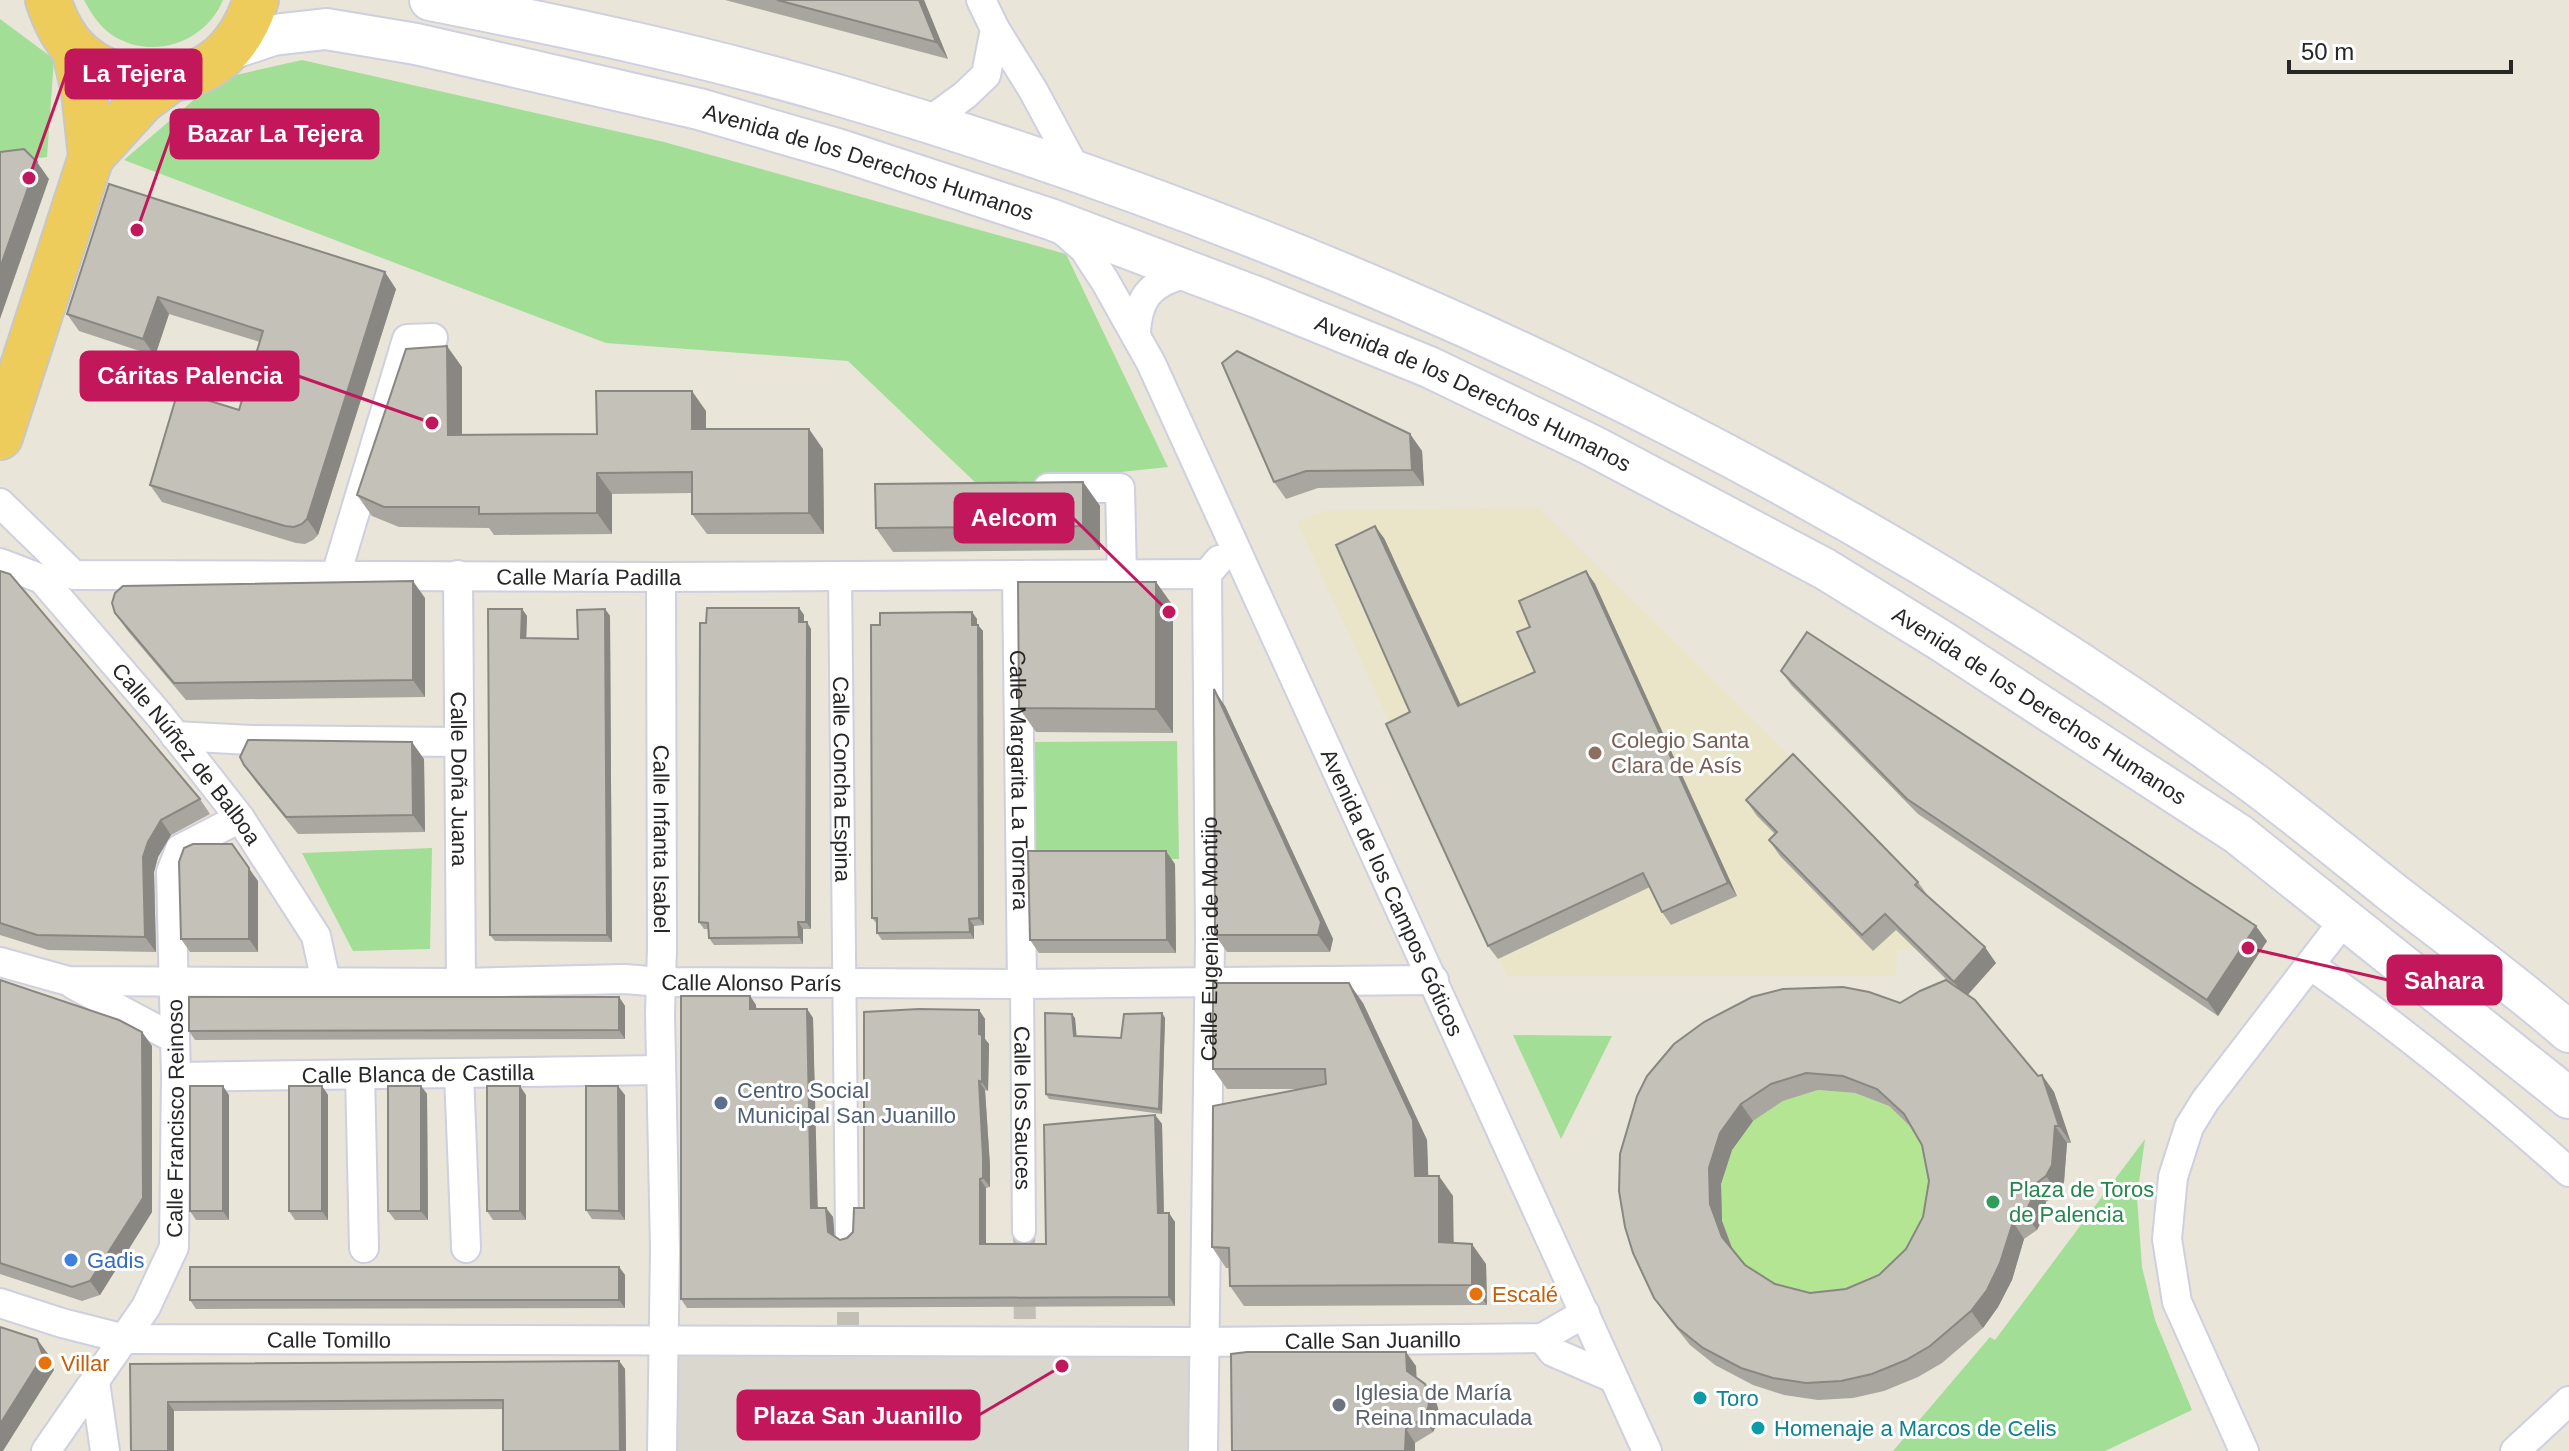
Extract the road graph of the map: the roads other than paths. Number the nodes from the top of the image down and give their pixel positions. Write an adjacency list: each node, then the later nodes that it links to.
1 (48, 0): 6 (highway)
2 (256, 0): 7 (highway)
3 (430, 0): 9 (main road)
4 (981, 0): 5 (street)
5 (995, 29): 9 (street); 11 (street)
6 (74, 48): 8 (highway); 10 (highway)
7 (228, 50): 8 (highway); 12 (main road, Avenida de los Derechos Humanos)
8 (170, 80): 10 (highway)
9 (927, 123): 11 (main road)
10 (91, 157): 16 (highway)
11 (1076, 170): 43 (main road)
12 (1050, 219): 13 (main road, Avenida de los Derechos Humanos); 14 (street, Avenida de los Campos Góticos)
13 (1190, 272): 14 (street); 31 (main road, Avenida de los Derechos Humanos)
14 (1136, 333): 19 (street, Avenida de los Campos Góticos)
15 (433, 338): 22 (street)
16 (0, 437)
17 (1014, 489): 25 (street)
18 (0, 503): 22 (street, Calle María Padilla)
19 (1233, 544): 21 (street); 34 (street, Avenida de los Campos Góticos)
20 (0, 563): 28 (street, Calle Núñez de Balboa)
21 (1207, 574): 25 (street, Calle María Padilla); 39 (street, Calle Eugenia de Montijo)
22 (336, 575): 23 (street, Calle María Padilla)
23 (458, 575): 27 (street, Calle María Padilla); 29 (street, Calle Doña Juana)
24 (840, 575): 26 (street, Calle María Padilla); 27 (street, Calle María Padilla); 36 (street, Calle Concha Espina)
25 (1122, 575): 26 (street, Calle María Padilla)
26 (1017, 576): 42 (street, Calle Margarita La Tornera)
27 (661, 577): 38 (street, Calle Infanta Isabel)
28 (175, 736): 29 (street); 30 (street, Calle Núñez de Balboa)
29 (459, 742): 40 (street, Calle Doña Juana)
30 (240, 818): 37 (street, Calle Núñez de Balboa); 41 (street, Calle Francisco Reinoso)
31 (2345, 919): 33 (street); 49 (main road, Avenida de los Derechos Humanos)
32 (0, 962): 35 (street, Calle Alonso París)
33 (2310, 965): 50 (street); 66 (street)
34 (1434, 980): 39 (street, Calle Alonso París); 56 (street, Avenida de los Campos Góticos)
35 (68, 981): 41 (street, Calle Alonso París); 44 (street, Calle Alonso París)
36 (846, 981): 38 (street, Calle Alonso París); 42 (street, Calle Alonso París); 52 (street, Calle Concha Espina)
37 (326, 982): 40 (street, Calle Alonso París); 41 (street, Calle Alonso París)
38 (661, 982): 40 (street, Calle Alonso París); 45 (street, Calle Infanta Isabel)
39 (1208, 982): 42 (street, Calle Alonso París); 60 (street, Calle Eugenia de Montijo)
40 (461, 983)
41 (174, 984): 44 (street, Calle Francisco Reinoso)
42 (1022, 984): 51 (street, Calle los Sauces)
43 (2569, 1032)
44 (175, 1039): 48 (street, Calle Francisco Reinoso)
45 (660, 1070): 46 (street, Calle Blanca de Castilla); 59 (street, Calle Infanta Isabel)
46 (459, 1074): 47 (street, Calle Blanca de Castilla); 54 (street)
47 (360, 1075): 48 (street, Calle Blanca de Castilla); 53 (street)
48 (176, 1077): 58 (street, Calle Francisco Reinoso)
49 (2569, 1098)
50 (2569, 1172)
51 (1024, 1231)
52 (847, 1235)
53 (364, 1248)
54 (466, 1248)
55 (0, 1303): 58 (street, Calle Tomillo)
56 (1585, 1313): 57 (street, Calle San Juanillo); 61 (street, Avenida de los Campos Góticos)
57 (1542, 1338): 60 (street, Calle San Juanillo); 61 (street)
58 (125, 1339): 59 (street, Calle Tomillo); 62 (street, Calle Francisco Reinoso)
59 (662, 1341): 60 (street, Calle San Juanillo); 67 (street, Calle Infanta Isabel)
60 (1203, 1342): 68 (street, Calle Eugenia de Montijo)
61 (1613, 1378): 69 (street, Avenida de los Campos Góticos)
62 (95, 1382): 64 (street, Calle Francisco Reinoso); 65 (street)
63 (2569, 1401): 70 (street)
64 (52, 1443): 65 (street)
65 (105, 1448)
66 (2236, 1449)
67 (662, 1451)
68 (1203, 1451)
69 (1647, 1451)
70 (2515, 1451)

